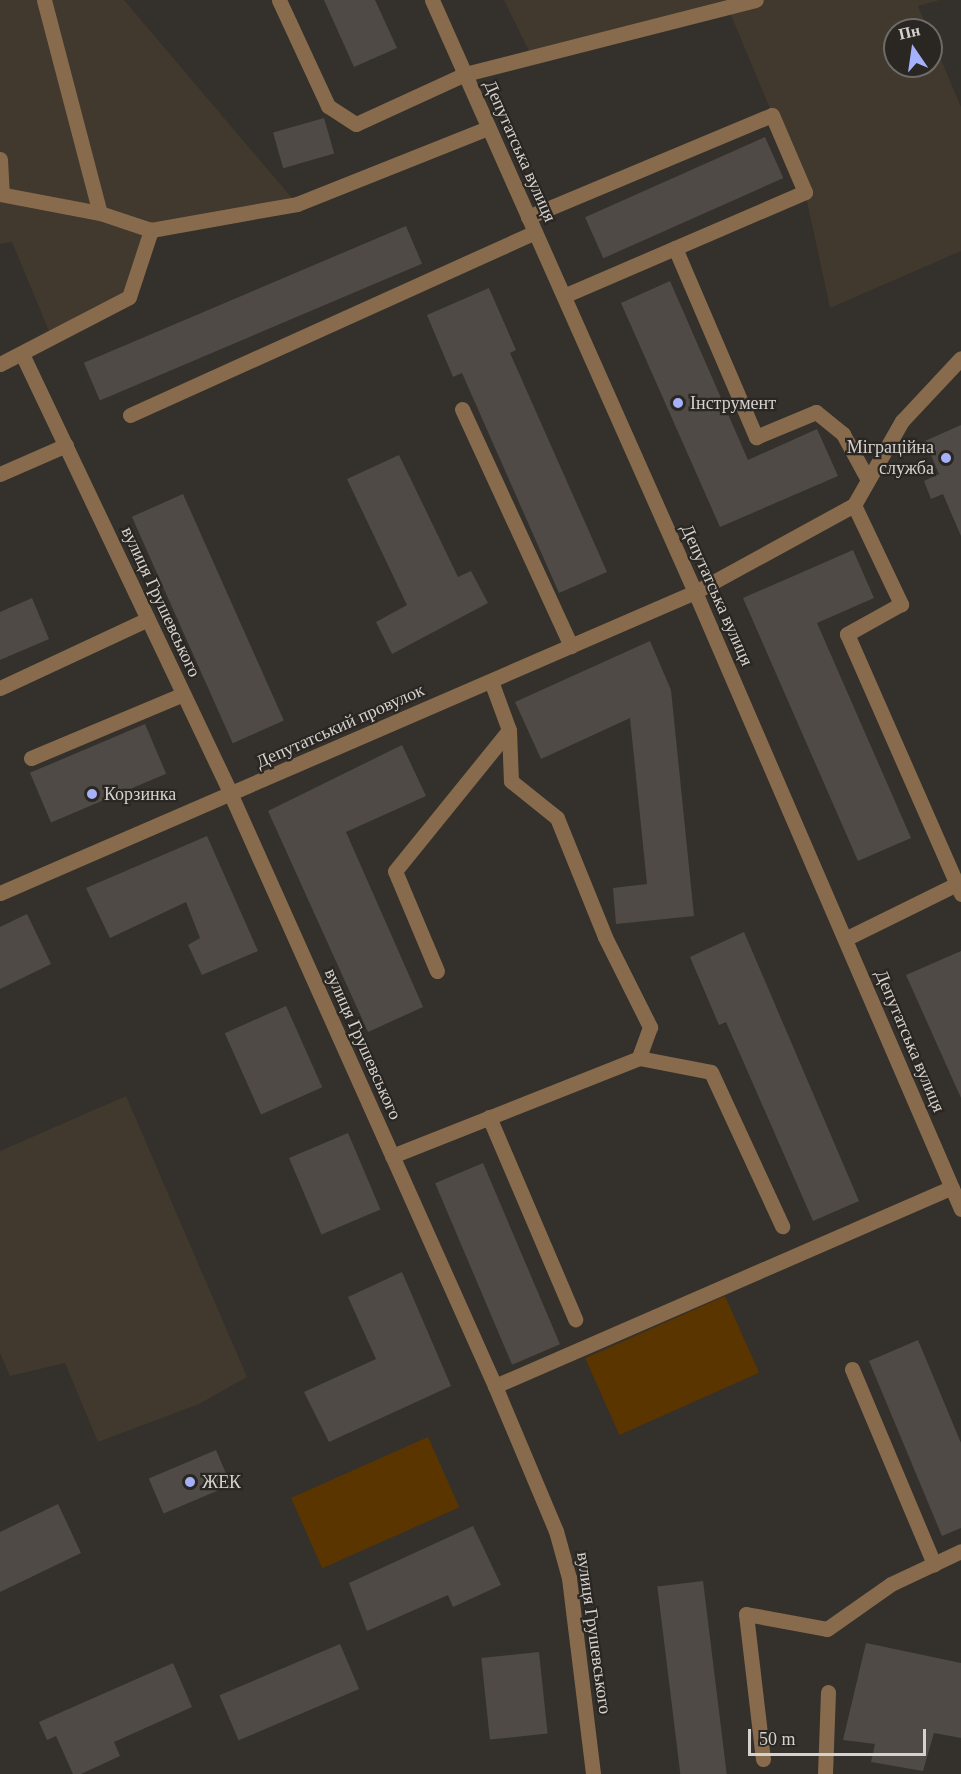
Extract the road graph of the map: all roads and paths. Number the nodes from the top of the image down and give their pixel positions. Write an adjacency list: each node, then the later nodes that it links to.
1 (44, 0): 9 (street)
2 (279, 0): 5 (street)
3 (432, 0): 5 (street, Депутатська вулиця)
4 (756, 0): 5 (street)
5 (465, 74): 6 (street, Депутатська вулиця)
6 (489, 128): 10 (street, Депутатська вулиця); 11 (street)
7 (0, 159): 8 (street)
8 (1, 194): 9 (street)
9 (100, 213): 11 (street)
10 (528, 217): 12 (street, Депутатська вулиця); 13 (street)
11 (151, 230): 15 (street)
12 (535, 232): 14 (street, Депутатська вулиця); 19 (street)
13 (675, 249): 14 (street); 22 (street)
14 (564, 296): 24 (street, Депутатська вулиця)
15 (22, 354): 17 (street); 20 (street, вулиця Грушевського)
16 (961, 358): 22 (street)
17 (0, 364)
18 (462, 409): 26 (street)
19 (130, 415)
20 (66, 445): 21 (street); 25 (street, вулиця Грушевського)
21 (0, 474)
22 (867, 478): 23 (street)
23 (854, 505): 24 (street, Депутатський провулок); 33 (street)
24 (695, 592): 26 (street, Депутатський провулок); 35 (street, Депутатська вулиця)
25 (148, 619): 28 (street); 29 (street, вулиця Грушевського)
26 (571, 646): 27 (street, Депутатський провулок)
27 (491, 681): 30 (street); 32 (street, Депутатський провулок)
28 (0, 688)
29 (183, 694): 31 (street); 32 (street, вулиця Грушевського)
30 (509, 730): 36 (street); 37 (street)
31 (31, 759)
32 (231, 795): 34 (street, Депутатський провулок); 39 (street, вулиця Грушевського)
33 (959, 889): 35 (street)
34 (0, 893)
35 (845, 939): 40 (street, Депутатська вулиця)
36 (437, 971)
37 (639, 1058): 38 (street); 42 (street)
38 (489, 1117): 39 (street); 43 (street)
39 (392, 1156): 45 (street, вулиця Грушевського)
40 (952, 1187): 41 (street, Депутатська вулиця); 45 (street)
41 (961, 1209)
42 (782, 1226)
43 (575, 1319)
44 (852, 1369): 47 (street)
45 (495, 1386): 50 (street, вулиця Грушевського)
46 (961, 1551): 47 (street)
47 (934, 1564): 49 (street)
48 (828, 1692): 51 (street)
49 (763, 1759)
50 (593, 1774)
51 (825, 1774)

